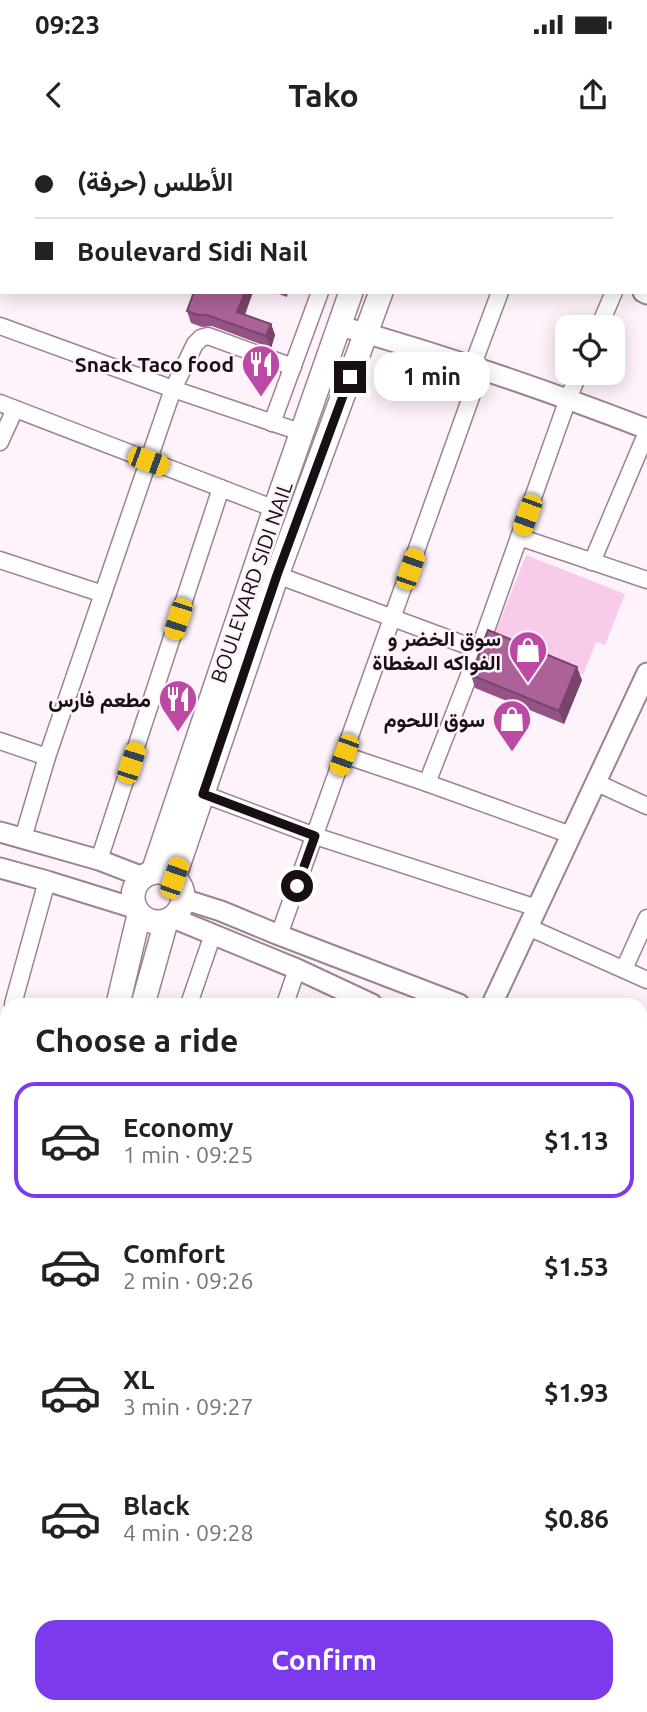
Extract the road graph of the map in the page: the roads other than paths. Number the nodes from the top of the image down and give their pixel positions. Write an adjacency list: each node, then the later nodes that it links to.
1 (319, 294): 10 (street)
2 (350, 294): 8 (main road, BOULEVARD SIDI NAIL)
3 (380, 294): 9 (main road, BOULEVARD SIDI NAIL)
4 (499, 294): 11 (street)
5 (613, 294): 6 (street)
6 (604, 315)
7 (0, 326): 13 (street)
8 (340, 326): 9 (street); 18 (main road, BOULEVARD SIDI NAIL)
9 (367, 333): 11 (street); 26 (main road, BOULEVARD SIDI NAIL)
10 (293, 367): 13 (street); 16 (street)
11 (476, 368): 14 (street); 29 (street)
12 (574, 385): 14 (street)
13 (173, 389): 16 (street); 20 (street)
14 (568, 399): 17 (street); 23 (street)
15 (7, 406): 19 (street); 20 (street)
16 (272, 423): 18 (street)
17 (647, 431): 25 (street)
18 (303, 433): 22 (main road, BOULEVARD SIDI NAIL)
19 (0, 442)
20 (148, 461): 21 (street); 28 (street)
21 (222, 488): 22 (street); 43 (street)
22 (275, 509): 46 (main road, BOULEVARD SIDI NAIL)
23 (519, 537): 25 (street); 30 (street)
24 (0, 560): 28 (street)
25 (592, 562): 27 (street)
26 (277, 575): 29 (street); 37 (main road, BOULEVARD SIDI NAIL)
27 (647, 580)
28 (103, 594): 34 (street)
29 (393, 618): 30 (street); 33 (street)
30 (479, 650): 36 (street)
31 (647, 673): 35 (street)
32 (0, 741): 34 (street)
33 (344, 755): 36 (street); 41 (street)
34 (47, 757): 42 (street)
35 (595, 782): 38 (street); 40 (street)
36 (427, 783): 40 (street)
37 (203, 794): 41 (street); 46 (main road, BOULEVARD SIDI NAIL)
38 (647, 806)
39 (0, 832): 42 (street)
40 (571, 835): 47 (street)
41 (315, 836): 47 (street); 52 (street)
42 (23, 838): 43 (street)
43 (99, 860): 46 (street)
44 (0, 868): 45 (street)
45 (47, 881): 48 (street); 56 (street)
46 (165, 894): 48 (main road); 48 (main road); 51 (street); 52 (street); 58 (main road)
47 (537, 908): 50 (street)
48 (137, 911): 57 (main road)
49 (647, 918): 54 (street)
50 (528, 927): 54 (street); 63 (street)
51 (213, 934): 53 (street); 59 (street)
52 (279, 935): 62 (street)
53 (297, 969): 60 (street); 61 (street)
54 (624, 970): 55 (street)
55 (647, 980)
56 (15, 998)
57 (119, 998)
58 (144, 998)
59 (191, 998)
60 (287, 998)
61 (359, 998)
62 (443, 998)
63 (495, 998)

